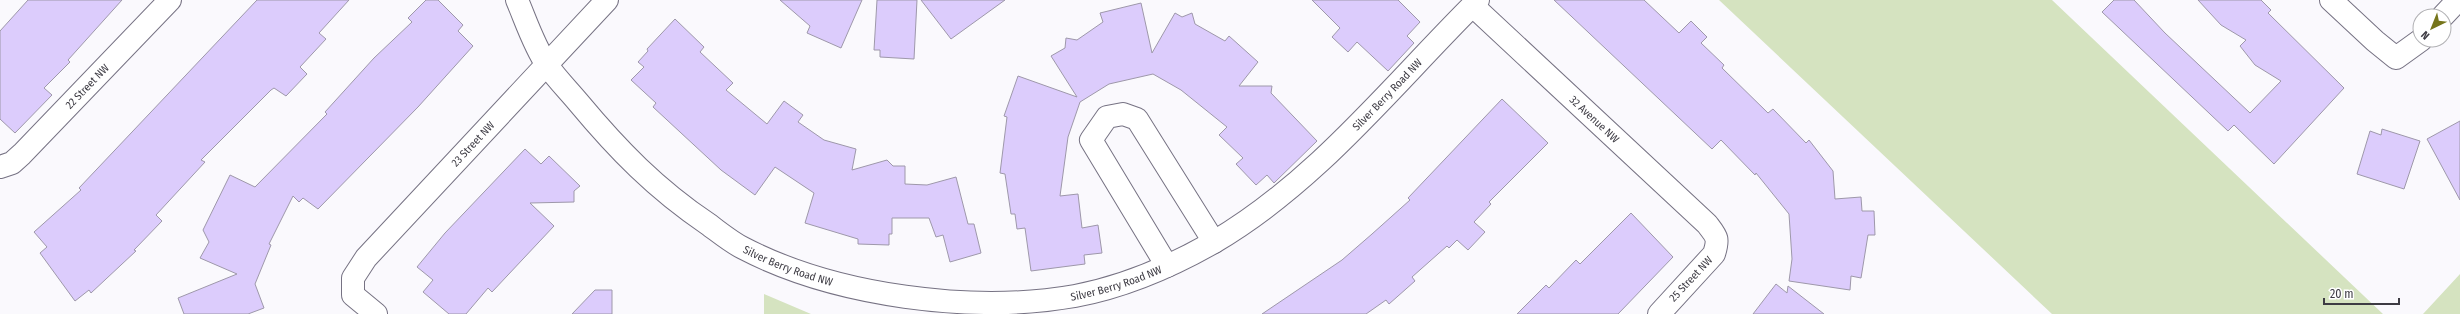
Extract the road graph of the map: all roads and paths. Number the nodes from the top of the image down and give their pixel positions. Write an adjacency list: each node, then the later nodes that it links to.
1 (170, 0): 10 (street, 22 Street NW)
2 (516, 0): 9 (street, Silver Berry Road NW)
3 (606, 0): 9 (street, 23 Street NW)
4 (2331, 0): 8 (street)
5 (2458, 0): 7 (street)
6 (1473, 2): 11 (street, 32 Avenue NW); 12 (street, Silver Berry Road NW)
7 (2450, 8)
8 (2412, 46)
9 (546, 64): 13 (street, Silver Berry Road NW); 14 (street, 23 Street NW)
10 (0, 167)
11 (1718, 241): 15 (street, 25 Street NW)
12 (1214, 242): 13 (street, Silver Berry Road NW); 13 (street, Silver Berry Road NW)
13 (1167, 266)
14 (376, 314)
15 (1659, 314)

